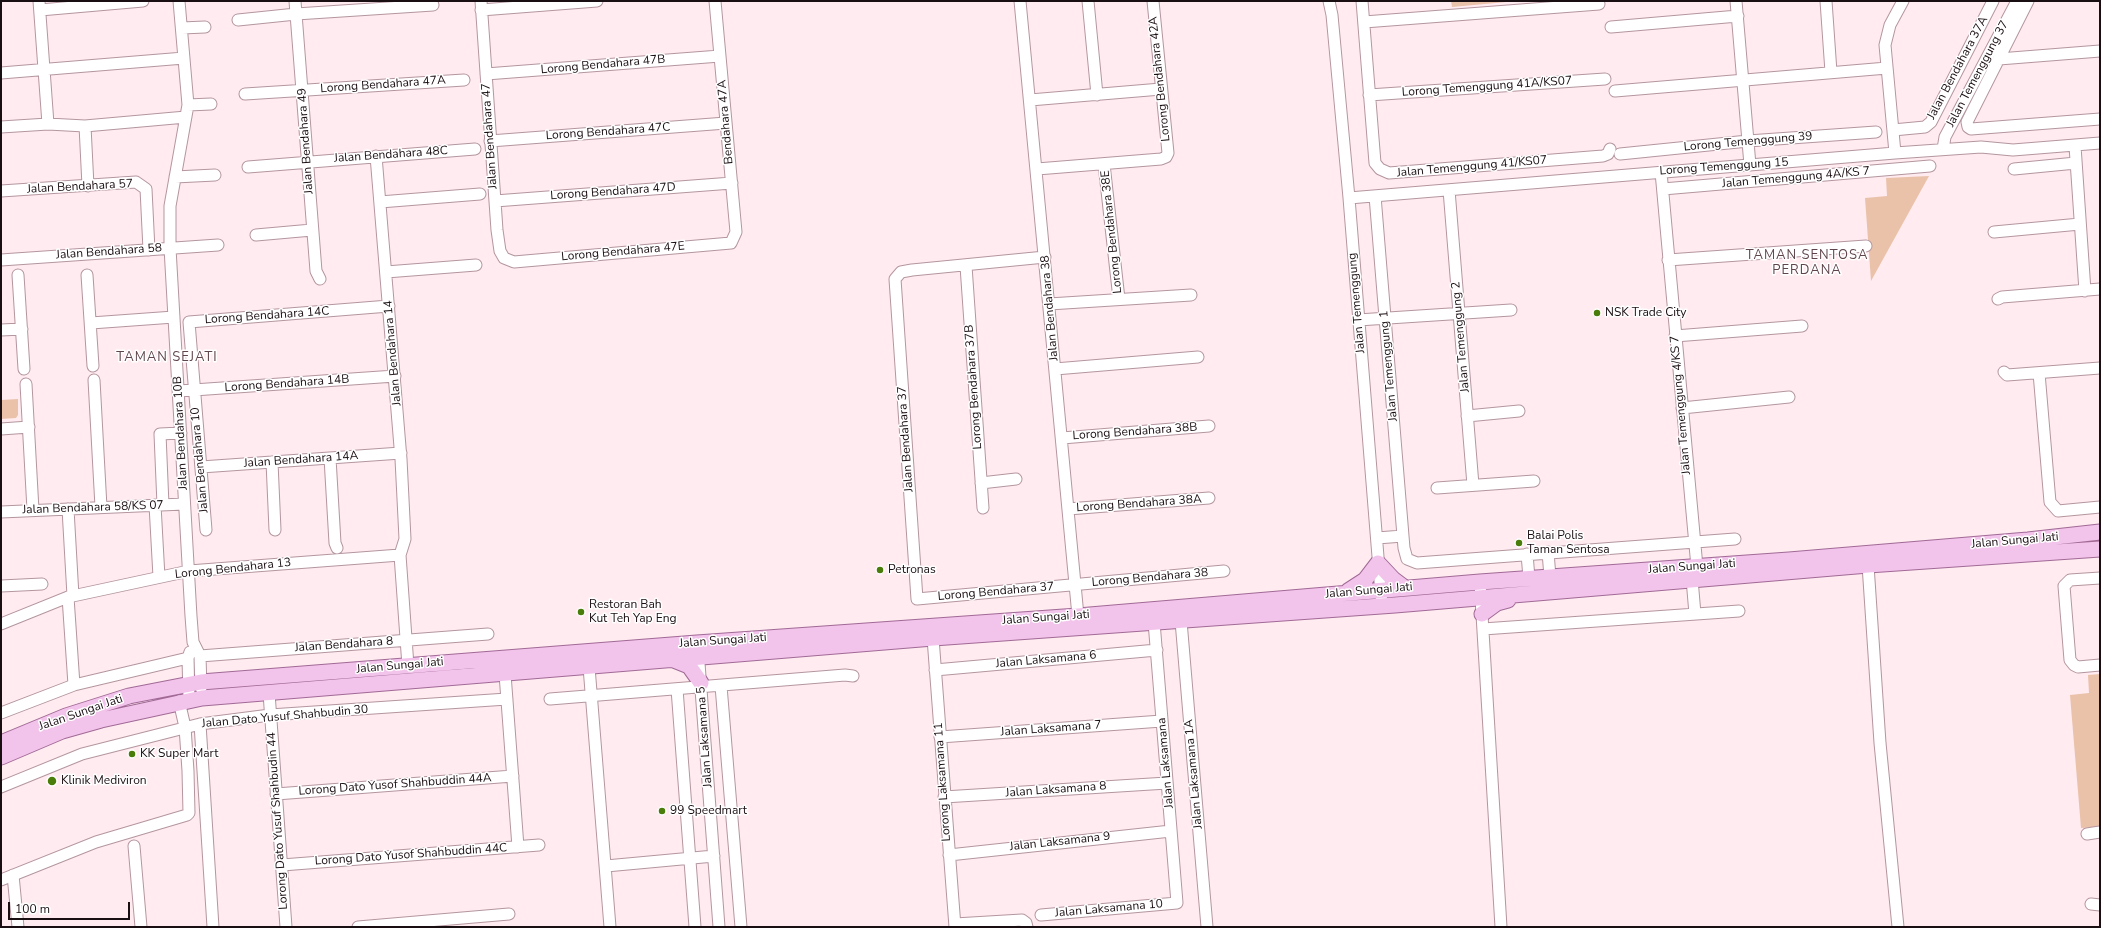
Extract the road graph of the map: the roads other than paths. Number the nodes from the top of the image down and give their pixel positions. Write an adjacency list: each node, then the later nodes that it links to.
1 (143, 1): 19 (street)
2 (179, 1): 27 (street, Jalan Bendahara 10B)
3 (295, 1): 21 (street, Jalan Bendahara 49)
4 (597, 1): 20 (street)
5 (715, 1): 29 (street, Bendahara 47A)
6 (1020, 1): 46 (street, Jalan Bendahara 38)
7 (1088, 1): 44 (street)
8 (1152, 1): 40 (street, Lorong Bendahara 42A)
9 (1362, 1): 24 (street, Jalan Temenggung 41/KS07)
10 (1736, 1): 22 (street)
11 (1826, 1): 34 (street)
12 (1903, 1): 32 (street)
13 (1993, 1): 55 (street, Jalan Bendahara 37A)
14 (2017, 1): 62 (street, Jalan Temenggung 37)
15 (2028, 1): 31 (street)
16 (1330, 3): 84 (street, Jalan Temenggung)
17 (1599, 4): 24 (street)
18 (433, 5): 21 (street)
19 (39, 6): 33 (street)
20 (481, 6): 36 (street, Jalan Bendahara 47)
21 (296, 14): 23 (street); 41 (street, Jalan Bendahara 49)
22 (1738, 16): 26 (street); 39 (street)
23 (238, 20)
24 (1364, 22): 45 (street, Jalan Temenggung 41/KS07)
25 (205, 27): 27 (street)
26 (1611, 27)
27 (182, 28): 30 (street, Jalan Bendahara 10B)
28 (2100, 51): 31 (street)
29 (720, 56): 36 (street, Lorong Bendahara 47B); 51 (street, Bendahara 47A)
30 (184, 58): 33 (street); 48 (street, Jalan Bendahara 10B)
31 (1999, 59): 50 (street)
32 (1887, 68): 34 (street); 55 (street)
33 (44, 69): 35 (street); 52 (street)
34 (1831, 72): 39 (street)
35 (1, 73)
36 (486, 74): 57 (street, Jalan Bendahara 47)
37 (1605, 79): 45 (street, Lorong Temenggung 41A/KS07)
38 (464, 80): 41 (street, Lorong Bendahara 47A)
39 (1743, 80): 42 (street); 58 (street)
40 (1161, 89): 44 (street); 68 (street, Lorong Bendahara 42A)
41 (302, 90): 43 (street, Lorong Bendahara 47A); 66 (street, Jalan Bendahara 49)
42 (1615, 90)
43 (245, 94)
44 (1097, 95): 46 (street)
45 (1369, 95): 63 (street, Jalan Temenggung 41/KS07)
46 (1030, 100): 72 (street, Jalan Bendahara 38)
47 (211, 104): 48 (street)
48 (188, 105): 49 (street, Jalan Bendahara 10B)
49 (186, 117): 53 (street); 76 (street, Jalan Bendahara 10B)
50 (2100, 119)
51 (726, 123): 57 (street, Lorong Bendahara 47C); 77 (street, Bendahara 47A)
52 (48, 124): 53 (street); 54 (street)
53 (85, 126): 78 (street)
54 (1, 127)
55 (1893, 130): 64 (street)
56 (1876, 132): 58 (street, Lorong Temenggung 39)
57 (490, 141): 85 (street, Jalan Bendahara 47)
58 (1748, 141): 63 (street, Lorong Temenggung 39); 69 (street)
59 (2100, 143): 60 (street, Lorong Temenggung 15)
60 (2075, 146): 62 (street, Lorong Temenggung 15); 67 (street)
61 (475, 149): 65 (street, Jalan Bendahara 48C)
62 (1943, 149): 64 (street, Lorong Temenggung 15)
63 (1615, 151)
64 (1895, 152): 69 (street, Lorong Temenggung 15)
65 (376, 156): 66 (street, Jalan Bendahara 48C); 86 (street, Jalan Bendahara 14)
66 (307, 162): 71 (street, Jalan Bendahara 48C); 88 (street, Jalan Bendahara 49)
67 (2076, 163): 73 (street); 87 (street)
68 (1104, 164): 72 (street); 109 (street, Lorong Bendahara 38E)
69 (1750, 165): 74 (street, Lorong Temenggung 15)
70 (1930, 166): 79 (street, Jalan Temenggung 4A/KS 7)
71 (248, 167)
72 (1037, 169): 96 (street, Jalan Bendahara 38)
73 (2014, 169)
74 (1662, 172): 79 (street, Jalan Temenggung 4/KS 7); 80 (street, Lorong Temenggung 15)
75 (215, 175): 76 (street)
76 (175, 177): 94 (street, Jalan Bendahara 10B)
77 (732, 183): 85 (street, Lorong Bendahara 47D); 91 (street, Bendahara 47A)
78 (88, 186): 81 (street, Jalan Bendahara 57); 95 (street, Jalan Bendahara 57)
79 (1663, 188): 98 (street, Jalan Temenggung 4/KS 7)
80 (1449, 190): 83 (street, Lorong Temenggung 15); 114 (street, Jalan Temenggung 2)
81 (1, 191)
82 (480, 194): 86 (street)
83 (1375, 196): 84 (street, Lorong Temenggung 15); 116 (street, Jalan Temenggung 1)
84 (1348, 198): 117 (street, Jalan Temenggung)
85 (495, 201): 99 (street, Jalan Bendahara 47)
86 (380, 202): 102 (street, Jalan Bendahara 14)
87 (2080, 224): 89 (street); 107 (street)
88 (312, 230): 90 (street); 105 (street, Jalan Bendahara 49)
89 (1994, 232)
90 (256, 235)
91 (731, 243): 99 (street, Lorong Bendahara 47E)
92 (218, 245): 94 (street, Jalan Bendahara 58)
93 (1866, 246): 98 (street)
94 (170, 248): 95 (street, Jalan Bendahara 58); 115 (street, Jalan Bendahara 10B)
95 (149, 250): 97 (street, Jalan Bendahara 58)
96 (1045, 257): 101 (street); 111 (street, Jalan Bendahara 38)
97 (1, 260)
98 (1668, 260): 122 (street, Jalan Temenggung 4/KS 7)
99 (514, 262)
100 (476, 265): 102 (street)
101 (966, 266): 150 (street, Lorong Bendahara 37B); 194 (street, Jalan Bendahara 37)
102 (386, 272): 112 (street, Jalan Bendahara 14)
103 (18, 275): 120 (street)
104 (87, 275): 118 (street)
105 (320, 279)
106 (2100, 289): 107 (street)
107 (2085, 291): 110 (street)
108 (1191, 295): 109 (street)
109 (1119, 299): 111 (street)
110 (1998, 299)
111 (1049, 304): 127 (street, Jalan Bendahara 38)
112 (389, 306): 130 (street, Jalan Bendahara 14); 133 (street, Lorong Bendahara 14C)
113 (1512, 310): 114 (street)
114 (1459, 314): 116 (street); 138 (street, Jalan Temenggung 2)
115 (174, 317): 118 (street); 134 (street, Jalan Bendahara 10B)
116 (1385, 318): 117 (street); 166 (street, Jalan Temenggung 1)
117 (1358, 320): 167 (street, Jalan Temenggung)
118 (91, 323): 124 (street)
119 (1802, 326): 122 (street)
120 (22, 328): 121 (street); 126 (street)
121 (1, 330)
122 (1675, 336): 136 (street, Jalan Temenggung 4/KS 7)
123 (1198, 357): 127 (street)
124 (94, 366)
125 (2100, 368): 129 (street)
126 (24, 369)
127 (1055, 369): 143 (street, Jalan Bendahara 38)
128 (2004, 372): 129 (street)
129 (2039, 373): 157 (street)
130 (394, 376): 133 (street, Lorong Bendahara 14B); 144 (street, Jalan Bendahara 14)
131 (94, 380): 156 (street)
132 (26, 384): 140 (street)
133 (195, 390): 134 (street, Lorong Bendahara 14B); 147 (street, Jalan Bendahara 10)
134 (179, 391): 142 (street, Jalan Bendahara 10B)
135 (1789, 397): 136 (street)
136 (1682, 408): 169 (street, Jalan Temenggung 4/KS 7)
137 (1519, 411): 138 (street)
138 (1467, 416): 151 (street, Jalan Temenggung 2)
139 (1209, 426): 143 (street, Lorong Bendahara 38B)
140 (29, 427): 141 (street); 161 (street)
141 (1, 429)
142 (182, 433): 154 (street, Jalan Bendahara 10B); 155 (street)
143 (1062, 438): 160 (street, Jalan Bendahara 38)
144 (401, 453): 145 (street, Jalan Bendahara 14A); 172 (street, Jalan Bendahara 14)
145 (330, 458): 146 (street, Jalan Bendahara 14A); 170 (street)
146 (272, 462): 147 (street, Jalan Bendahara 14A); 164 (street)
147 (201, 467): 163 (street, Jalan Bendahara 10)
148 (1016, 479): 150 (street)
149 (1534, 481): 151 (street)
150 (981, 483): 158 (street, Lorong Bendahara 37B)
151 (1473, 485): 152 (street)
152 (1437, 488)
153 (1209, 498): 160 (street, Lorong Bendahara 38A)
154 (184, 504): 155 (street, Jalan Bendahara 58/KS 07); 177 (street, Jalan Bendahara 10B)
155 (159, 505): 156 (street, Jalan Bendahara 58/KS 07); 180 (street)
156 (101, 507): 159 (street, Jalan Bendahara 58/KS 07)
157 (2100, 507)
158 (983, 508)
159 (68, 509): 161 (street, Jalan Bendahara 58/KS 07); 192 (street)
160 (1068, 509): 186 (street, Jalan Bendahara 38)
161 (33, 510): 162 (street, Jalan Bendahara 58/KS 07)
162 (1, 512)
163 (206, 530)
164 (276, 530)
165 (2100, 532): 179 (main road, Jalan Sungai Jati)
166 (1398, 536): 167 (street); 174 (street, Jalan Temenggung 1)
167 (1377, 538): 175 (street, Jalan Temenggung)
168 (1736, 539): 169 (street, Jalan Temenggung 1)
169 (1694, 541): 173 (street, Jalan Temenggung 1); 179 (street, Jalan Temenggung 4/KS 7)
170 (337, 548)
171 (2100, 549): 176 (main road, Jalan Sungai Jati)
172 (401, 552): 177 (street, Lorong Bendahara 13); 206 (street, Jalan Bendahara 14)
173 (1548, 552): 174 (street, Jalan Temenggung 1); 181 (street)
174 (1527, 554): 182 (street)
175 (1378, 563): 188 (main road); 189 (street, Jalan Temenggung); 190 (main road)
176 (1868, 564): 179 (main road, Jalan Sungai Jati); 273 (street)
177 (189, 571): 180 (street, Lorong Bendahara 13); 207 (street, Jalan Bendahara 10B)
178 (1224, 571): 186 (street, Lorong Bendahara 38)
179 (1694, 573): 181 (main road, Jalan Sungai Jati); 191 (main road, Jalan Sungai Jati); 198 (street, Jalan Temenggung 4/KS 7)
180 (159, 577): 192 (street, Lorong Bendahara 13)
181 (1550, 577): 182 (main road, Jalan Sungai Jati)
182 (1529, 578): 184 (main road, Jalan Sungai Jati)
183 (2100, 578): 214 (street)
184 (1480, 582): 188 (main road, Jalan Sungai Jati); 193 (street)
185 (42, 584): 187 (street)
186 (1075, 585): 194 (street, Lorong Bendahara 37); 199 (street, Jalan Bendahara 38)
187 (1, 586)
188 (1405, 588): 189 (main road, Jalan Sungai Jati)
189 (1380, 590): 190 (main road, Jalan Sungai Jati); 196 (street, Jalan Temenggung)
190 (1345, 593): 199 (main road, Jalan Sungai Jati)
191 (1530, 593): 193 (main road, Jalan Sungai Jati); 202 (main road)
192 (71, 597): 203 (street, Lorong Bendahara 13); 221 (street)
193 (1481, 598): 195 (main road, Jalan Sungai Jati); 202 (street)
194 (917, 599)
195 (1450, 601): 196 (main road, Jalan Sungai Jati); 202 (main road)
196 (1382, 606): 200 (main road, Jalan Sungai Jati)
197 (1739, 611): 198 (street)
198 (1695, 614): 202 (street)
199 (1078, 616): 208 (main road, Jalan Sungai Jati)
200 (1181, 621): 201 (main road, Jalan Sungai Jati); 271 (street, Jalan Laksamana 1A)
201 (1154, 622): 205 (main road, Jalan Sungai Jati); 209 (street, Jalan Laksamana)
202 (1482, 622): 272 (street)
203 (1, 624)
204 (488, 634): 206 (street, Jalan Bendahara 8)
205 (934, 638): 211 (main road, Jalan Sungai Jati); 217 (street, Lorong Laksamana 11)
206 (406, 641): 210 (street, Jalan Bendahara 8); 215 (street, Jalan Bendahara 14)
207 (193, 642): 210 (street, Jalan Bendahara 10B); 212 (street, Jalan Bendahara 10B)
208 (698, 650): 211 (main road, Jalan Sungai Jati); 213 (main road, Jalan Sungai Jati); 215 (main road, Jalan Sungai Jati); 222 (street, Jalan Laksamana 5)
209 (1157, 650): 217 (street, Jalan Laksamana 6); 232 (street, Jalan Laksamana)
210 (200, 656): 220 (street, Jalan Bendahara 10B)
211 (720, 656): 222 (main road)
212 (188, 658): 220 (street, Jalan Bendahara 10B); 221 (street)
213 (673, 660): 216 (main road, Jalan Sungai Jati); 222 (main road)
214 (2100, 665)
215 (408, 666): 220 (main road, Jalan Sungai Jati)
216 (589, 667): 218 (main road, Jalan Sungai Jati); 226 (street)
217 (935, 670): 235 (street, Lorong Laksamana 11)
218 (504, 674): 225 (main road, Jalan Sungai Jati); 228 (street)
219 (853, 676): 223 (street)
220 (194, 683): 227 (street, Jalan Bendahara 10B); 236 (main road, Jalan Sungai Jati)
221 (74, 685): 230 (street)
222 (701, 685): 223 (street); 224 (street); 250 (street, Jalan Laksamana 5)
223 (721, 686): 270 (street, Jalan Laksamana 5)
224 (677, 689): 226 (street); 251 (street)
225 (269, 693): 227 (main road, Jalan Sungai Jati); 231 (street, Lorong Dato Yusuf Shahbudin 44)
226 (592, 695): 229 (street); 253 (street)
227 (190, 699): 234 (street, Jalan Bendahara 10B); 237 (main road, Jalan Sungai Jati)
228 (507, 699): 231 (street, Jalan Dato Yusuf Shahbudin 30); 238 (street)
229 (550, 699)
230 (1, 713)
231 (270, 715): 233 (street, Jalan Dato Yusuf Shahbudin 30); 241 (street, Lorong Dato Yusuf Shahbudin 44)
232 (1162, 721): 235 (street, Jalan Laksamana 7); 239 (street, Jalan Laksamana)
233 (200, 724): 234 (street, Jalan Dato Yusuf Shahbudin 30); 264 (street)
234 (185, 727): 240 (street, Jalan Dato Yusuf Shahbudin 30); 254 (street, Jalan Bendahara 10B)
235 (940, 737): 242 (street, Lorong Laksamana 11)
236 (1, 743)
237 (1, 757)
238 (513, 776): 241 (street, Lorong Dato Yusof Shahbuddin 44A); 248 (street)
239 (1167, 783): 242 (street, Jalan Laksamana 8); 243 (street, Jalan Laksamana)
240 (1, 787)
241 (276, 794): 252 (street, Lorong Dato Yusuf Shahbudin 44)
242 (944, 797): 249 (street, Lorong Laksamana 11)
243 (1171, 831): 249 (street, Jalan Laksamana 9); 256 (street, Jalan Laksamana)
244 (2100, 832): 245 (street)
245 (2087, 834)
246 (539, 845): 248 (street, Lorong Dato Yusof Shahbuddin 44C)
247 (134, 846): 263 (street)
248 (518, 847): 252 (street, Lorong Dato Yusof Shahbuddin 44C)
249 (949, 854): 261 (street, Lorong Laksamana 11)
250 (714, 856): 251 (street); 269 (street, Jalan Laksamana 5)
251 (690, 858): 253 (street); 268 (street)
252 (282, 865): 265 (street, Lorong Dato Yusuf Shahbudin 44)
253 (606, 866): 267 (street)
254 (13, 875): 255 (street); 262 (street)
255 (1, 880)
256 (1177, 903): 258 (street, Jalan Laksamana 10)
257 (509, 914): 260 (street)
258 (1041, 915)
259 (1024, 923): 261 (street)
260 (403, 925): 266 (street)
261 (955, 925)
262 (18, 927)
263 (141, 927)
264 (213, 927)
265 (286, 927)
266 (358, 927)
267 (610, 927)
268 (695, 927)
269 (719, 927)
270 (741, 927)
271 (1206, 927)
272 (1501, 927)
273 (1898, 927)

